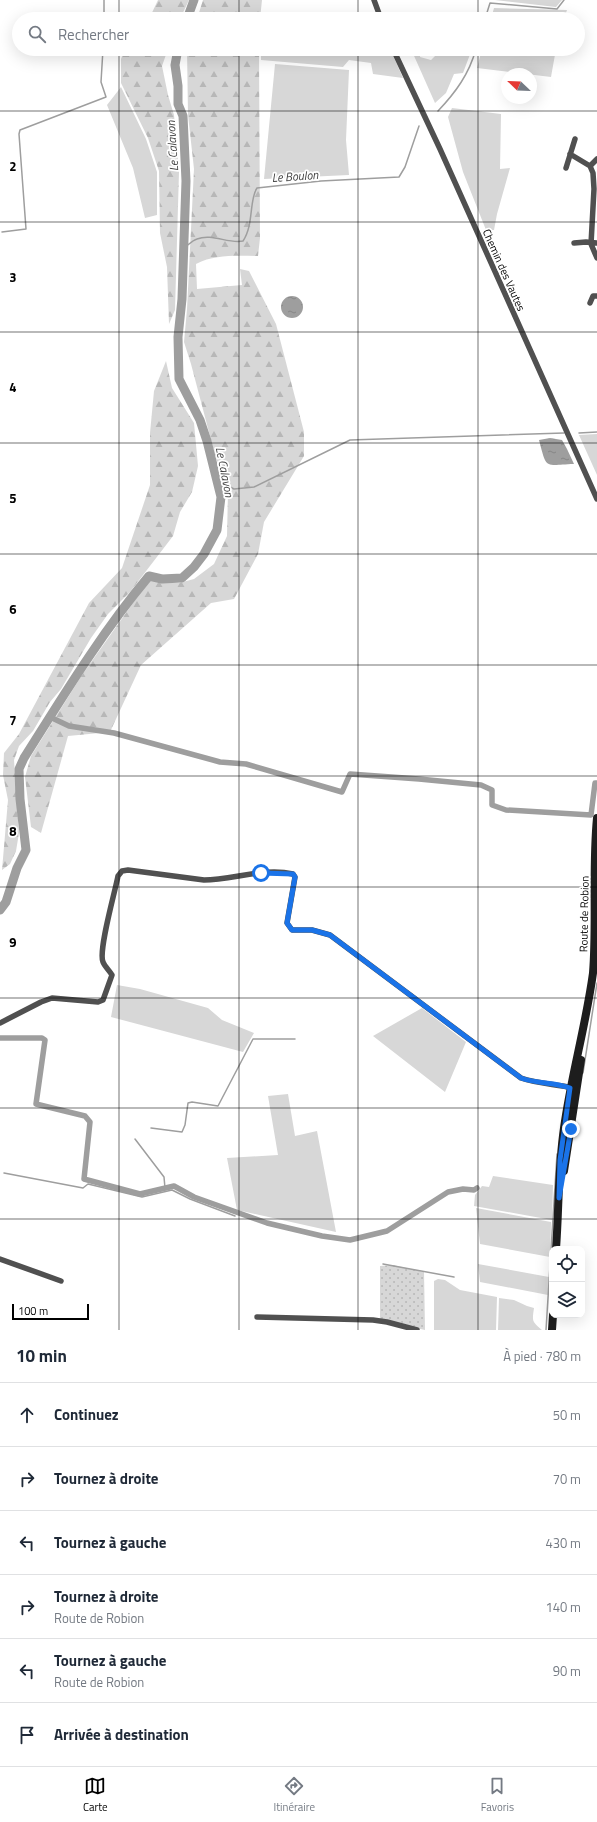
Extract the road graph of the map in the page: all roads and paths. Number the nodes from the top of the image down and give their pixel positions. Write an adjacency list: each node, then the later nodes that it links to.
1 (374, 0): 2 (street)
2 (378, 12)
3 (395, 56): 14 (street, Chemin des Vautes)
4 (575, 139): 5 (street)
5 (570, 154): 7 (street); 8 (street)
6 (597, 159): 7 (street)
7 (590, 166): 10 (street)
8 (566, 168)
9 (574, 243): 10 (street)
10 (594, 243): 11 (street)
11 (597, 258)
12 (597, 296): 13 (street)
13 (590, 303)
14 (597, 499)
15 (597, 818): 16 (main road, Route de Robion)
16 (587, 1010): 18 (main road, Route de Robion); 19 (main road, Route de Robion)
17 (0, 1023): 18 (street)
18 (572, 1088): 19 (street); 20 (main road, Route de Robion)
19 (573, 1114): 20 (main road, Route de Robion)
20 (559, 1198): 21 (main road, Route de Robion)
21 (556, 1246)
22 (0, 1259): 23 (street)
23 (61, 1281)
24 (256, 1317): 26 (street)
25 (553, 1318): 27 (main road)
26 (417, 1330)
27 (552, 1330)

